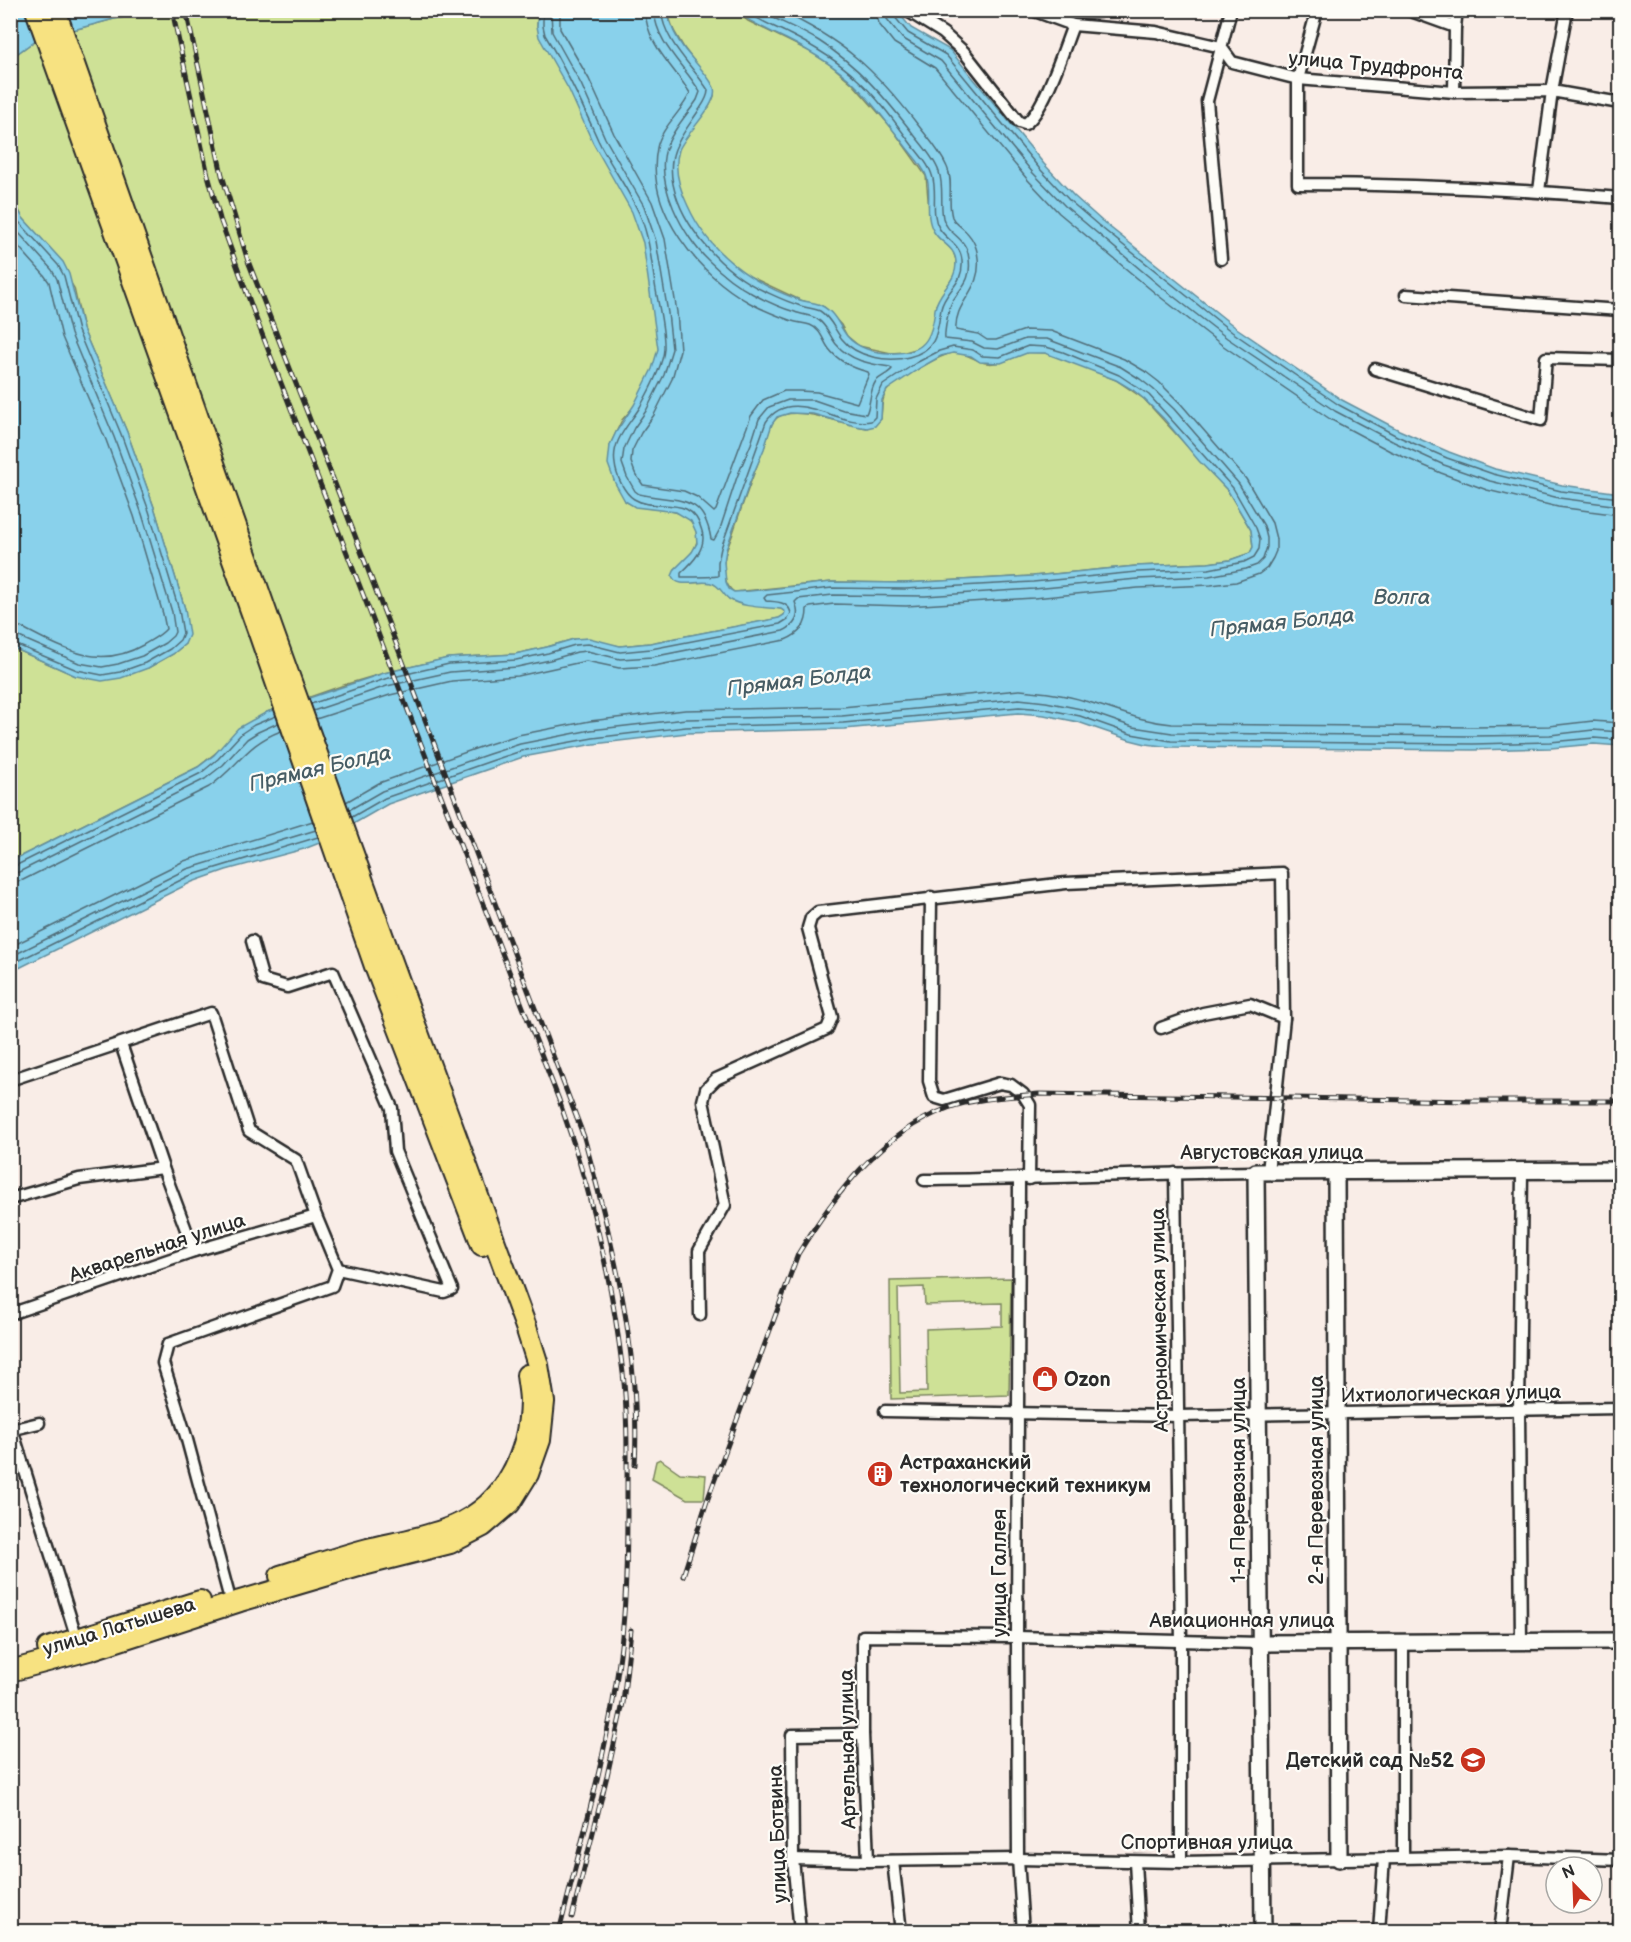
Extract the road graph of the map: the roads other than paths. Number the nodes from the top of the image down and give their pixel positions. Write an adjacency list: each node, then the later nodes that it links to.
1 (36, 10): 13 (highway)
2 (55, 10): 13 (highway)
3 (906, 10): 10 (street)
4 (1032, 10): 10 (street, улица Трудфронта)
5 (1231, 10): 12 (street)
6 (1317, 10): 14 (street)
7 (1408, 10): 11 (street)
8 (1457, 10): 11 (street)
9 (1567, 10): 15 (street)
10 (1073, 25): 12 (street, улица Трудфронта)
11 (1455, 27): 16 (street)
12 (1221, 47): 14 (street, улица Трудфронта); 20 (street)
13 (69, 77): 27 (highway)
14 (1299, 79): 16 (street, улица Трудфронта); 18 (street)
15 (1552, 91): 16 (street, улица Трудфронта); 17 (street, улица Трудфронта); 18 (street)
16 (1454, 92)
17 (1620, 103)
18 (1539, 191): 19 (street)
19 (1620, 198)
20 (1221, 259)
21 (1406, 295): 22 (street)
22 (1620, 310)
23 (1620, 360): 24 (street)
24 (1375, 369)
25 (931, 897): 28 (street); 38 (street, улица Галлея); 45 (street)
26 (252, 941): 43 (street)
27 (384, 965): 55 (highway, улица Латышева); 66 (highway, улица Латышева)
28 (1284, 1018): 29 (street); 34 (street)
29 (1161, 1028)
30 (121, 1044): 31 (street); 32 (street); 41 (street)
31 (10, 1080)
32 (163, 1168): 40 (street); 42 (street)
33 (1620, 1170): 36 (street, Августовская улица)
34 (1262, 1172): 35 (street, Августовская улица); 37 (street, Августовская улица); 51 (street, 1-я Перевозная улица)
35 (1336, 1172): 36 (street, Августовская улица); 50 (street, 2-я Перевозная улица)
36 (1522, 1172): 47 (street)
37 (1175, 1173): 38 (street, Августовская улица); 52 (street, Астрономическая улица)
38 (1024, 1179): 39 (street, Августовская улица); 49 (street, улица Галлея)
39 (924, 1180)
40 (10, 1199)
41 (316, 1216): 42 (street, Акварельная улица); 43 (street)
42 (194, 1251): 44 (street, Акварельная улица)
43 (338, 1269): 55 (street)
44 (10, 1314)
45 (700, 1315)
46 (1620, 1408): 47 (street, Ихтиологическая улица)
47 (1519, 1410): 50 (street, Ихтиологическая улица); 63 (street)
48 (885, 1411): 49 (street, Ихтиологическая улица)
49 (1018, 1412): 52 (street, Ихтиологическая улица); 57 (street, улица Галлея)
50 (1337, 1413): 51 (street, Ихтиологическая улица); 61 (street, 2-я Перевозная улица)
51 (1258, 1414): 52 (street, Ихтиологическая улица); 64 (street, 1-я Перевозная улица)
52 (1179, 1416): 60 (street, Астрономическая улица)
53 (39, 1423): 54 (street)
54 (11, 1430): 58 (street)
55 (228, 1592): 58 (highway, улица Латышева)
56 (863, 1636): 57 (street, Авиационная улица); 67 (street, Артельная улица)
57 (1017, 1637): 60 (street, Авиационная улица); 72 (street, улица Галлея)
58 (77, 1639): 65 (highway, улица Латышева)
59 (1620, 1641): 63 (street, Авиационная улица)
60 (1181, 1642): 64 (street, Авиационная улица); 79 (street, Астрономическая улица)
61 (1338, 1642): 62 (street, Авиационная улица); 64 (street, Авиационная улица); 73 (street, 2-я Перевозная улица)
62 (1403, 1642): 63 (street, Авиационная улица); 69 (street)
63 (1521, 1642)
64 (1260, 1643): 74 (street, 1-я Перевозная улица)
65 (10, 1659)
66 (10, 1671)
67 (863, 1734): 71 (street, улица Ботвина); 76 (street, Артельная улица)
68 (1509, 1856): 69 (street, Спортивная улица); 75 (street, Спортивная улица); 87 (street)
69 (1404, 1857): 70 (street, Спортивная улица)
70 (1384, 1858): 73 (street, Спортивная улица); 86 (street)
71 (793, 1859): 76 (street, Спортивная улица); 81 (street, улица Ботвина)
72 (1018, 1859): 77 (street, Спортивная улица); 78 (street, Спортивная улица); 83 (street, улица Галлея)
73 (1339, 1859): 74 (street, Спортивная улица)
74 (1263, 1860): 79 (street, Спортивная улица); 85 (street, 1-я Перевозная улица)
75 (1620, 1860)
76 (868, 1861): 77 (street, Спортивная улица)
77 (893, 1861): 82 (street)
78 (1136, 1862): 79 (street, Спортивная улица); 84 (street)
79 (1181, 1862)
80 (1620, 1918): 88 (street)
81 (800, 1932)
82 (901, 1932)
83 (1023, 1932)
84 (1139, 1932)
85 (1263, 1932)
86 (1379, 1932)
87 (1500, 1932)
88 (1618, 1932)

